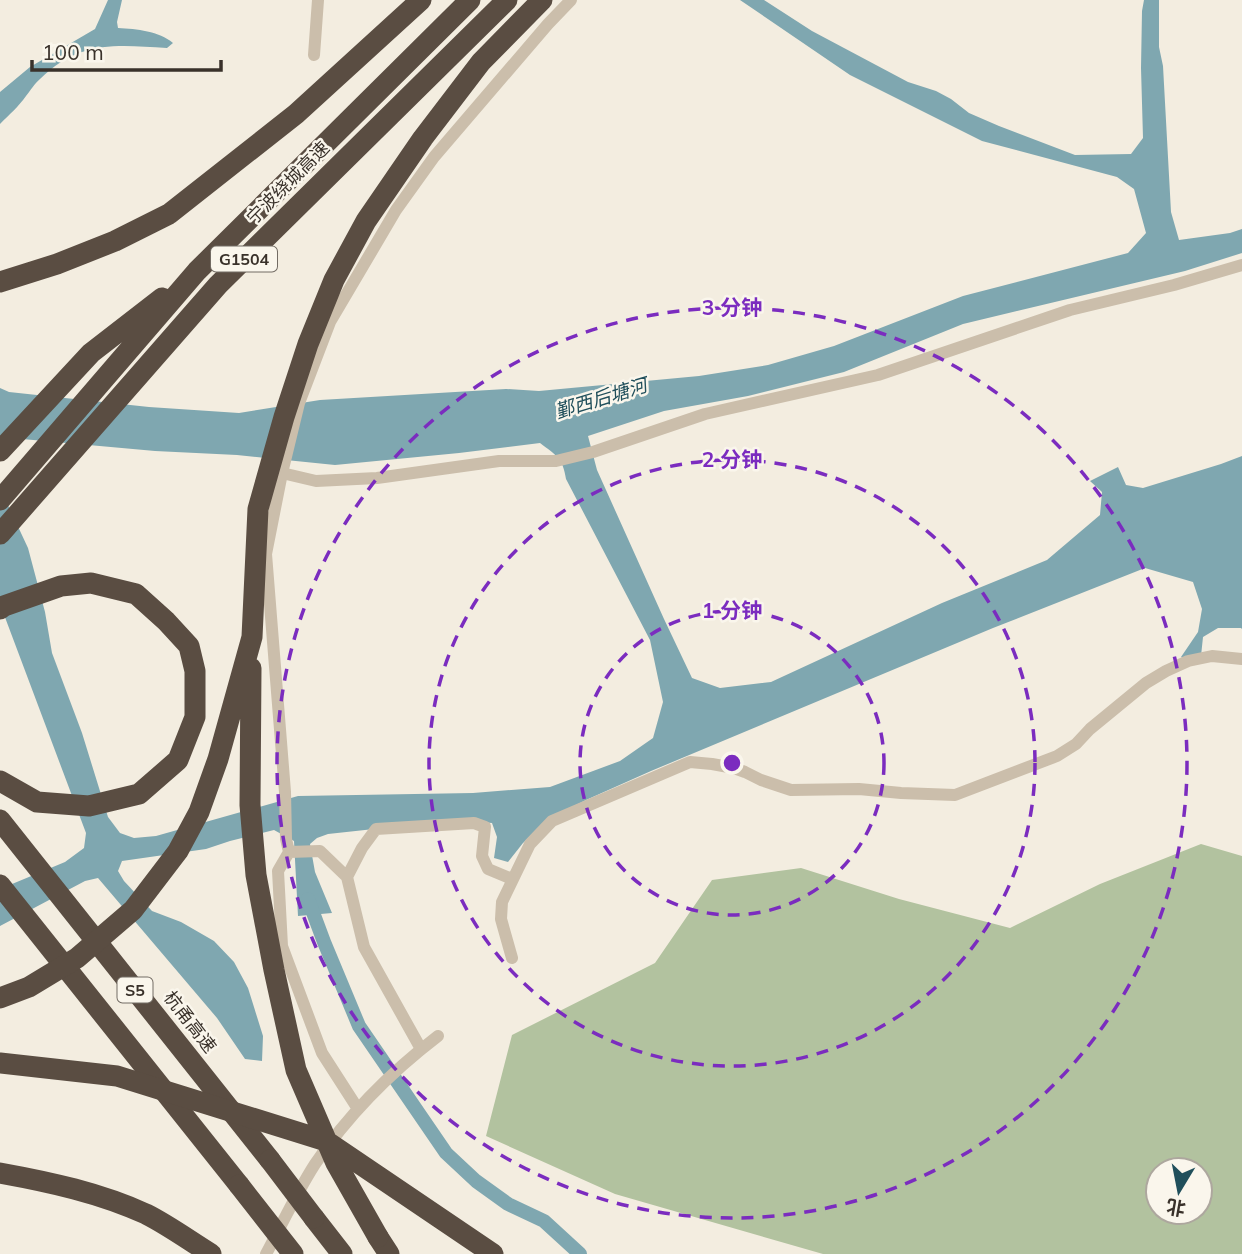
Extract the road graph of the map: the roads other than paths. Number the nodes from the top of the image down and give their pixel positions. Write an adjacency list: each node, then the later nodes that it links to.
1 (318, 0): 7 (street)
2 (421, 0): 10 (highway)
3 (470, 0): 9 (highway, 宁波绕城高速 / G1504)
4 (507, 0): 14 (highway, 宁波绕城高速 / G1504)
5 (542, 0): 16 (highway, bridge)
6 (571, 0): 12 (street)
7 (314, 55)
8 (1242, 265): 12 (street)
9 (197, 271): 11 (highway); 13 (highway, 宁波绕城高速 / G1504)
10 (0, 282)
11 (0, 451)
12 (282, 473): 20 (street)
13 (0, 500)
14 (0, 534)
15 (0, 609): 18 (highway)
16 (252, 637): 25 (highway, bridge); 31 (highway, bridge)
17 (1242, 659): 22 (street)
18 (0, 781)
19 (0, 820): 35 (highway, 杭甬高速 / S5, bridge)
20 (287, 846): 21 (street); 29 (street)
21 (347, 877): 22 (street); 27 (street)
22 (512, 879): 24 (street)
23 (0, 885): 34 (highway, S5, bridge)
24 (512, 958)
25 (0, 998)
26 (438, 1036): 27 (street)
27 (417, 1052): 29 (street)
28 (0, 1063): 36 (highway, bridge)
29 (358, 1109): 33 (street)
30 (0, 1173): 32 (highway)
31 (384, 1245)
32 (211, 1254)
33 (266, 1254)
34 (293, 1254)
35 (342, 1254)
36 (494, 1254)

